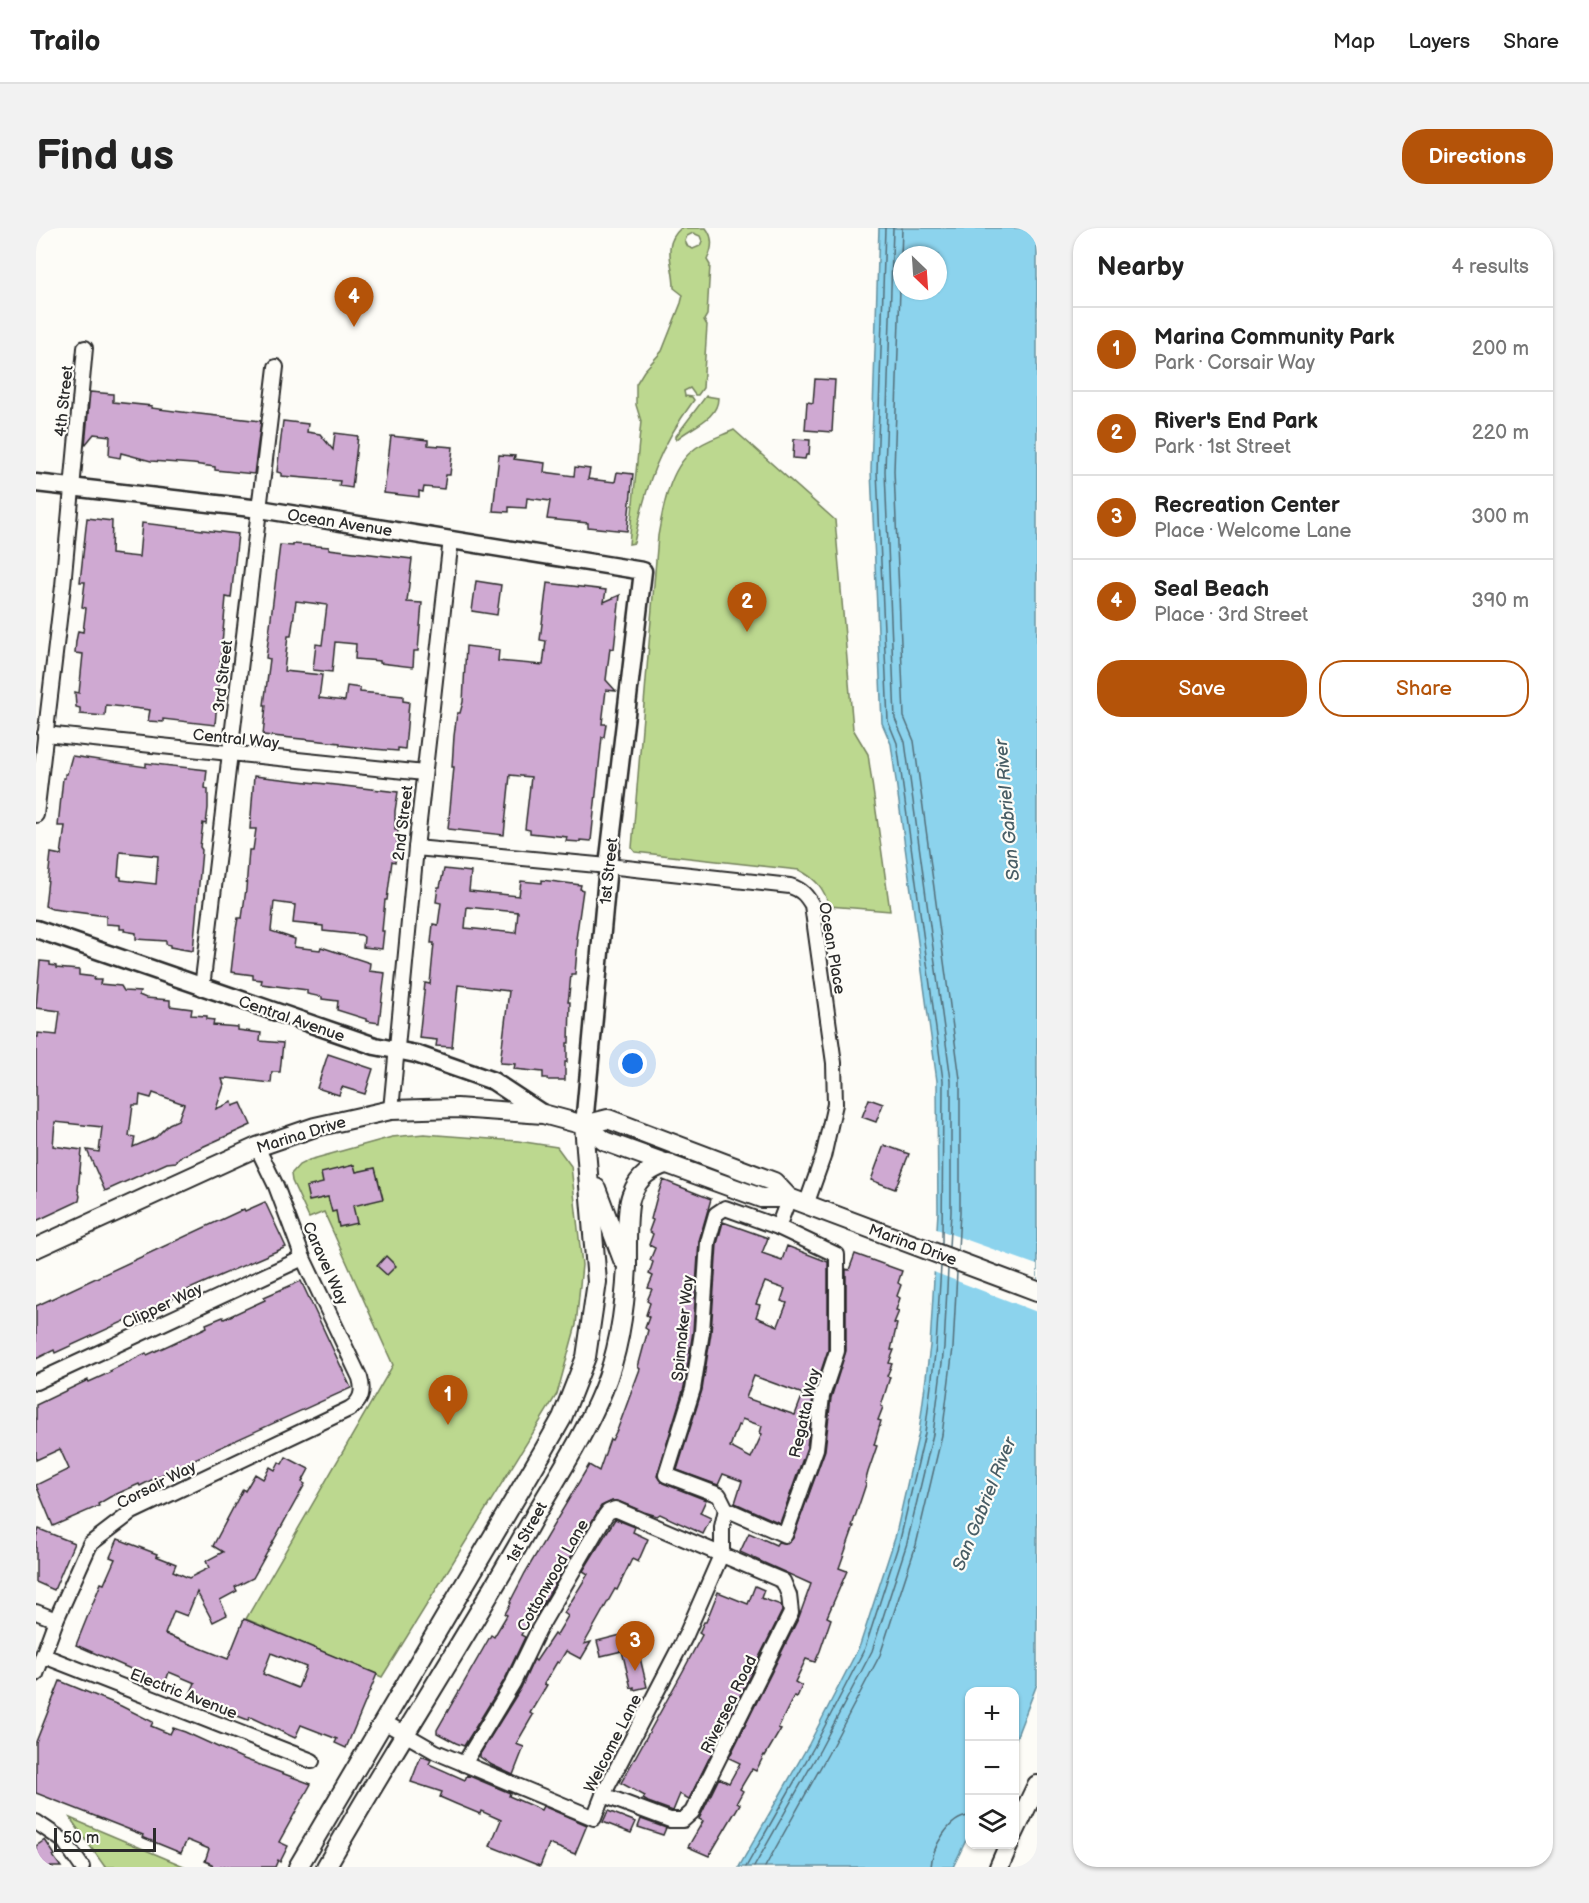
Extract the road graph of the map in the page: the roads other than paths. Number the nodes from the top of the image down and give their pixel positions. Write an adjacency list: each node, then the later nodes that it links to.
1 (86, 348): 4 (street, 4th Street)
2 (276, 367): 5 (street, 3rd Street)
3 (36, 483): 4 (street, Ocean Avenue)
4 (71, 487): 5 (street, Ocean Avenue); 8 (street, 4th Street)
5 (260, 509): 6 (street, Ocean Avenue); 9 (street, 3rd Street)
6 (451, 539): 7 (street, Ocean Avenue); 10 (street, 2nd Street)
7 (643, 571): 14 (street, 1st Street)
8 (45, 734): 9 (street, Central Way); 11 (street, 4th Street)
9 (230, 753): 10 (street, Central Way); 16 (street, 3rd Street)
10 (424, 773): 13 (street, 2nd Street)
11 (37, 796): 12 (street, 4th Street)
12 (36, 815)
13 (416, 848): 14 (street); 17 (street, 2nd Street)
14 (608, 866): 20 (street, 1st Street); 24 (street, Ocean Place)
15 (36, 929): 16 (street, Central Avenue)
16 (202, 988): 17 (street, Central Avenue)
17 (396, 1050): 18 (street, 2nd Street); 19 (street, Central Avenue)
18 (391, 1110): 19 (main road, Marina Drive); 21 (main road, Marina Drive)
19 (543, 1114): 20 (main road, Marina Drive)
20 (585, 1125): 22 (main road, Marina Drive); 23 (main road, 1st Street); 24 (main road, Marina Drive)
21 (257, 1147): 26 (main road, Marina Drive); 27 (street, Caravel Way)
22 (668, 1163): 24 (main road, Marina Drive); 28 (main road)
23 (589, 1172): 28 (main road, 1st Street); 38 (main road, 1st Street)
24 (798, 1202): 25 (street); 29 (main road, Marina Drive)
25 (778, 1227): 32 (street, Spinnaker Way); 32 (street, Regatta Way)
26 (36, 1248)
27 (303, 1258): 30 (street, Clipper Way); 31 (street, Caravel Way)
28 (626, 1270): 39 (main road, 1st Street)
29 (1037, 1291)
30 (36, 1382)
31 (362, 1393): 35 (street, Corsair Way)
32 (726, 1509): 33 (street)
33 (722, 1553): 41 (street, Cottonwood Lane); 43 (street, Welcome Lane); 43 (street, Riversea Road)
34 (36, 1612): 35 (street)
35 (56, 1620): 36 (street, Corsair Way)
36 (44, 1656): 37 (street, Corsair Way); 40 (street, Electric Avenue)
37 (36, 1674)
38 (384, 1722): 39 (street); 48 (main road, 1st Street)
39 (405, 1734): 41 (street); 49 (main road, 1st Street)
40 (312, 1761)
41 (464, 1764): 43 (street, Welcome Lane)
42 (1037, 1785): 45 (main road)
43 (603, 1795)
44 (36, 1822): 47 (street)
45 (1019, 1823)
46 (1007, 1849): 50 (main road)
47 (82, 1867)
48 (298, 1867)
49 (326, 1867)
50 (999, 1867)

